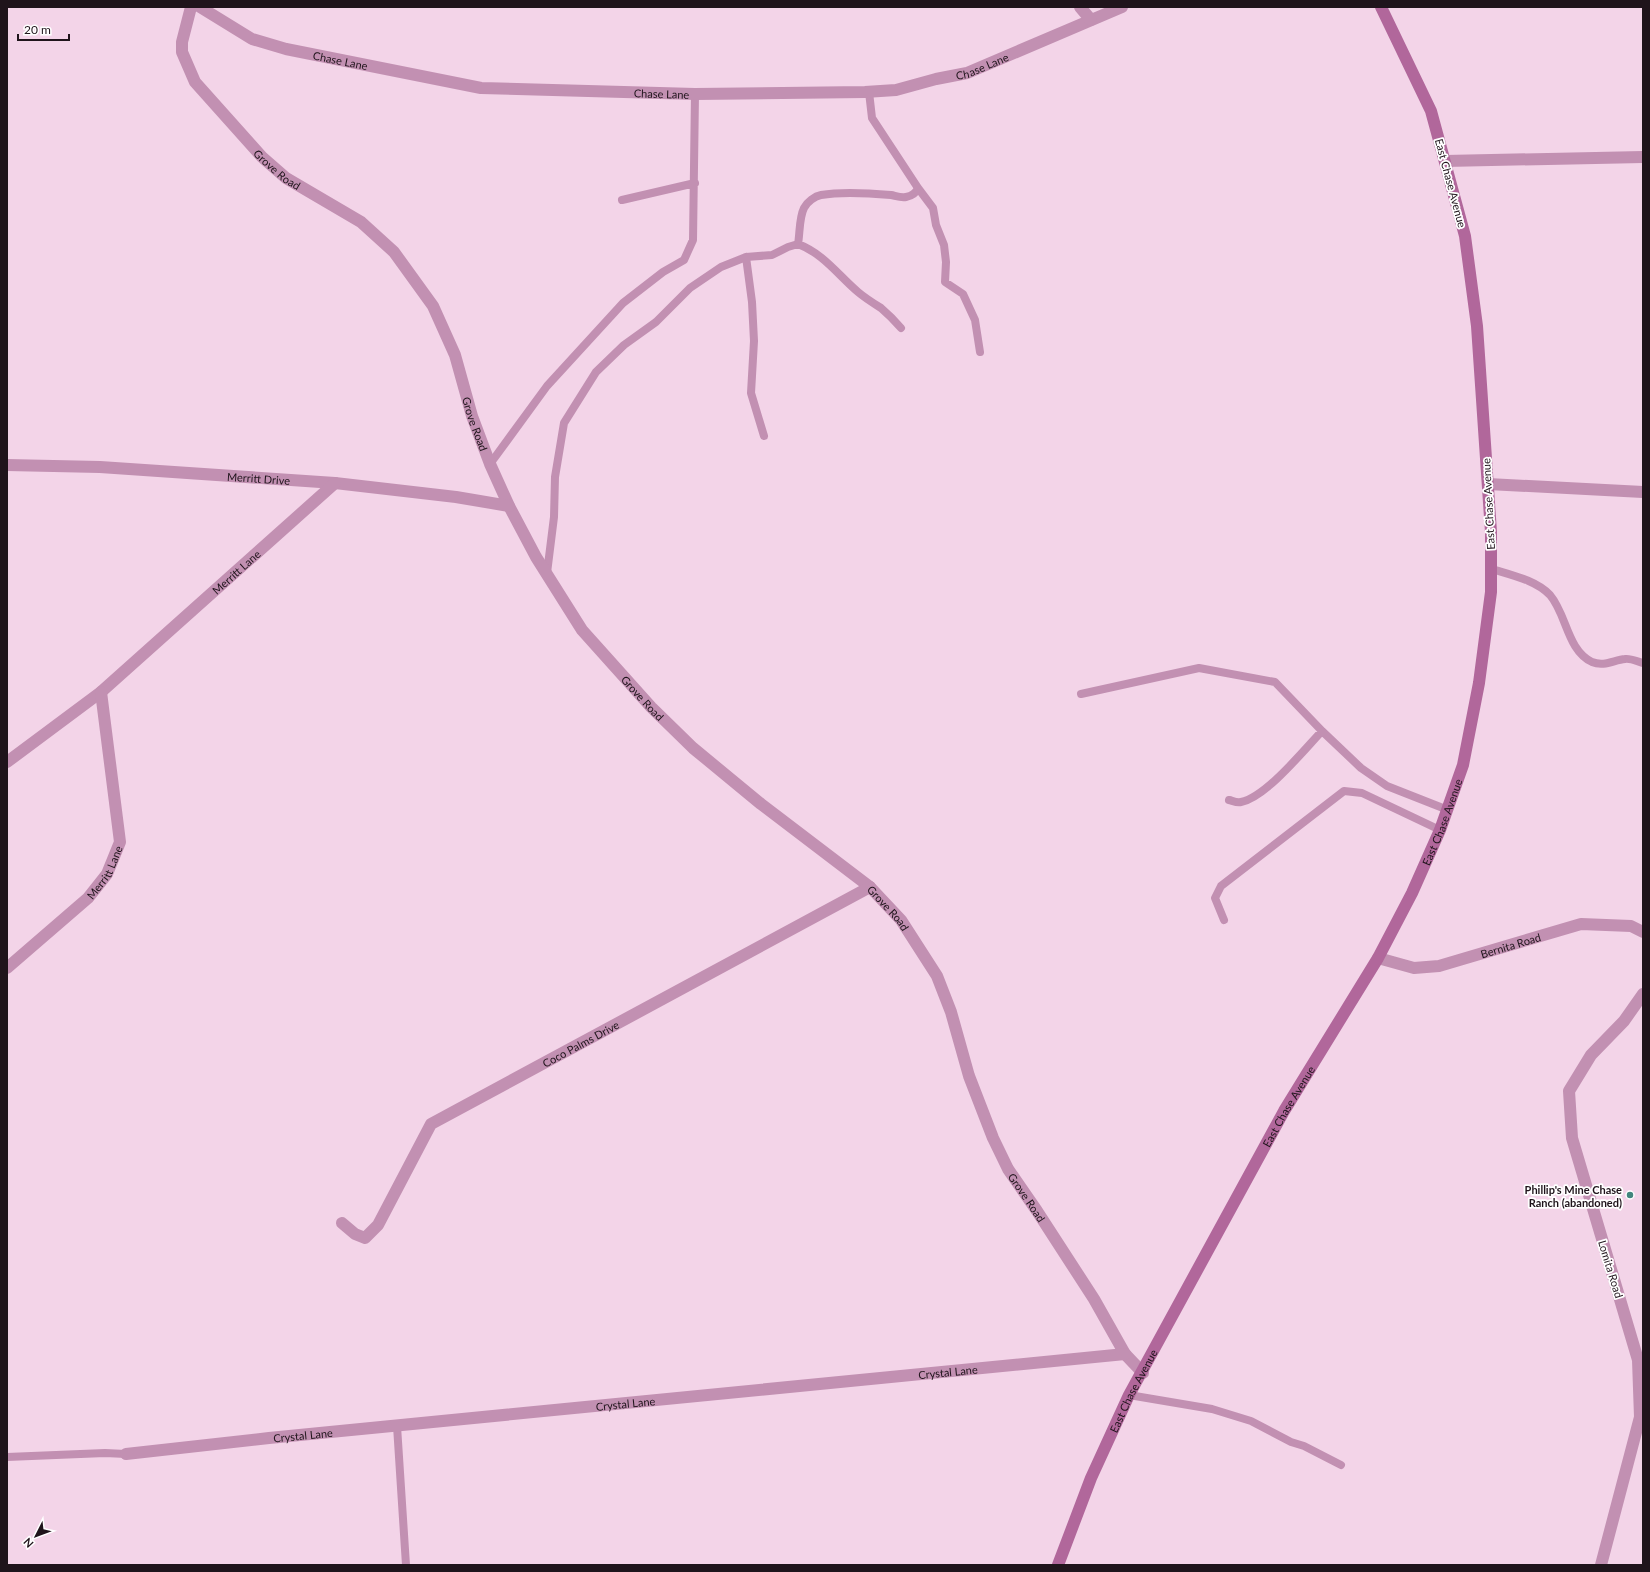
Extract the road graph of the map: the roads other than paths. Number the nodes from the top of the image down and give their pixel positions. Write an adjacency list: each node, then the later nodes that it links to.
1 (191, 7): 19 (street, Grove Road)
2 (200, 7): 8 (street, Chase Lane)
3 (1080, 7): 6 (street)
4 (1122, 7): 6 (street, Chase Lane)
5 (1381, 7): 10 (main road, East Chase Avenue)
6 (1091, 20): 7 (street, Chase Lane)
7 (869, 92): 8 (street, Chase Lane); 12 (lane)
8 (695, 94): 11 (lane)
9 (1643, 157): 10 (street)
10 (1445, 161): 22 (main road, East Chase Avenue)
11 (695, 183): 13 (lane); 19 (lane)
12 (918, 188): 14 (lane); 17 (lane)
13 (622, 200)
14 (798, 244): 15 (lane); 16 (lane)
15 (746, 257): 18 (lane); 26 (lane)
16 (901, 328)
17 (980, 352)
18 (764, 436)
19 (490, 464): 24 (street, Grove Road)
20 (7, 465): 21 (street, Merritt Drive)
21 (335, 483): 24 (street, Merritt Drive); 28 (street, Merritt Lane)
22 (1488, 484): 23 (street); 25 (main road, East Chase Avenue)
23 (1643, 492)
24 (509, 506): 26 (street, Grove Road)
25 (1492, 569): 27 (lane); 33 (main road, East Chase Avenue)
26 (547, 573): 35 (street, Grove Road)
27 (1643, 663)
28 (101, 692): 31 (street, Merritt Lane); 39 (street, Merritt Lane)
29 (1081, 694): 30 (lane)
30 (1322, 731): 32 (lane); 33 (lane)
31 (7, 762)
32 (1229, 800)
33 (1448, 810): 34 (main road, East Chase Avenue)
34 (1440, 830): 36 (lane); 38 (main road, East Chase Avenue)
35 (870, 887): 41 (street, Coco Palms Drive); 42 (street, Grove Road)
36 (1224, 920)
37 (1643, 932): 38 (street, Bernita Road)
38 (1378, 958): 43 (main road, East Chase Avenue)
39 (7, 968)
40 (1643, 994): 51 (street, Lomita Road)
41 (342, 1223)
42 (1125, 1354): 43 (street, Grove Road); 45 (street, Crystal Lane)
43 (1143, 1373): 44 (main road, East Chase Avenue)
44 (1129, 1396): 48 (lane); 50 (main road, East Chase Avenue)
45 (397, 1426): 46 (street, Crystal Lane); 49 (lane)
46 (126, 1454): 47 (lane)
47 (7, 1457)
48 (1342, 1465)
49 (406, 1565)
50 (1058, 1565)
51 (1601, 1565)

